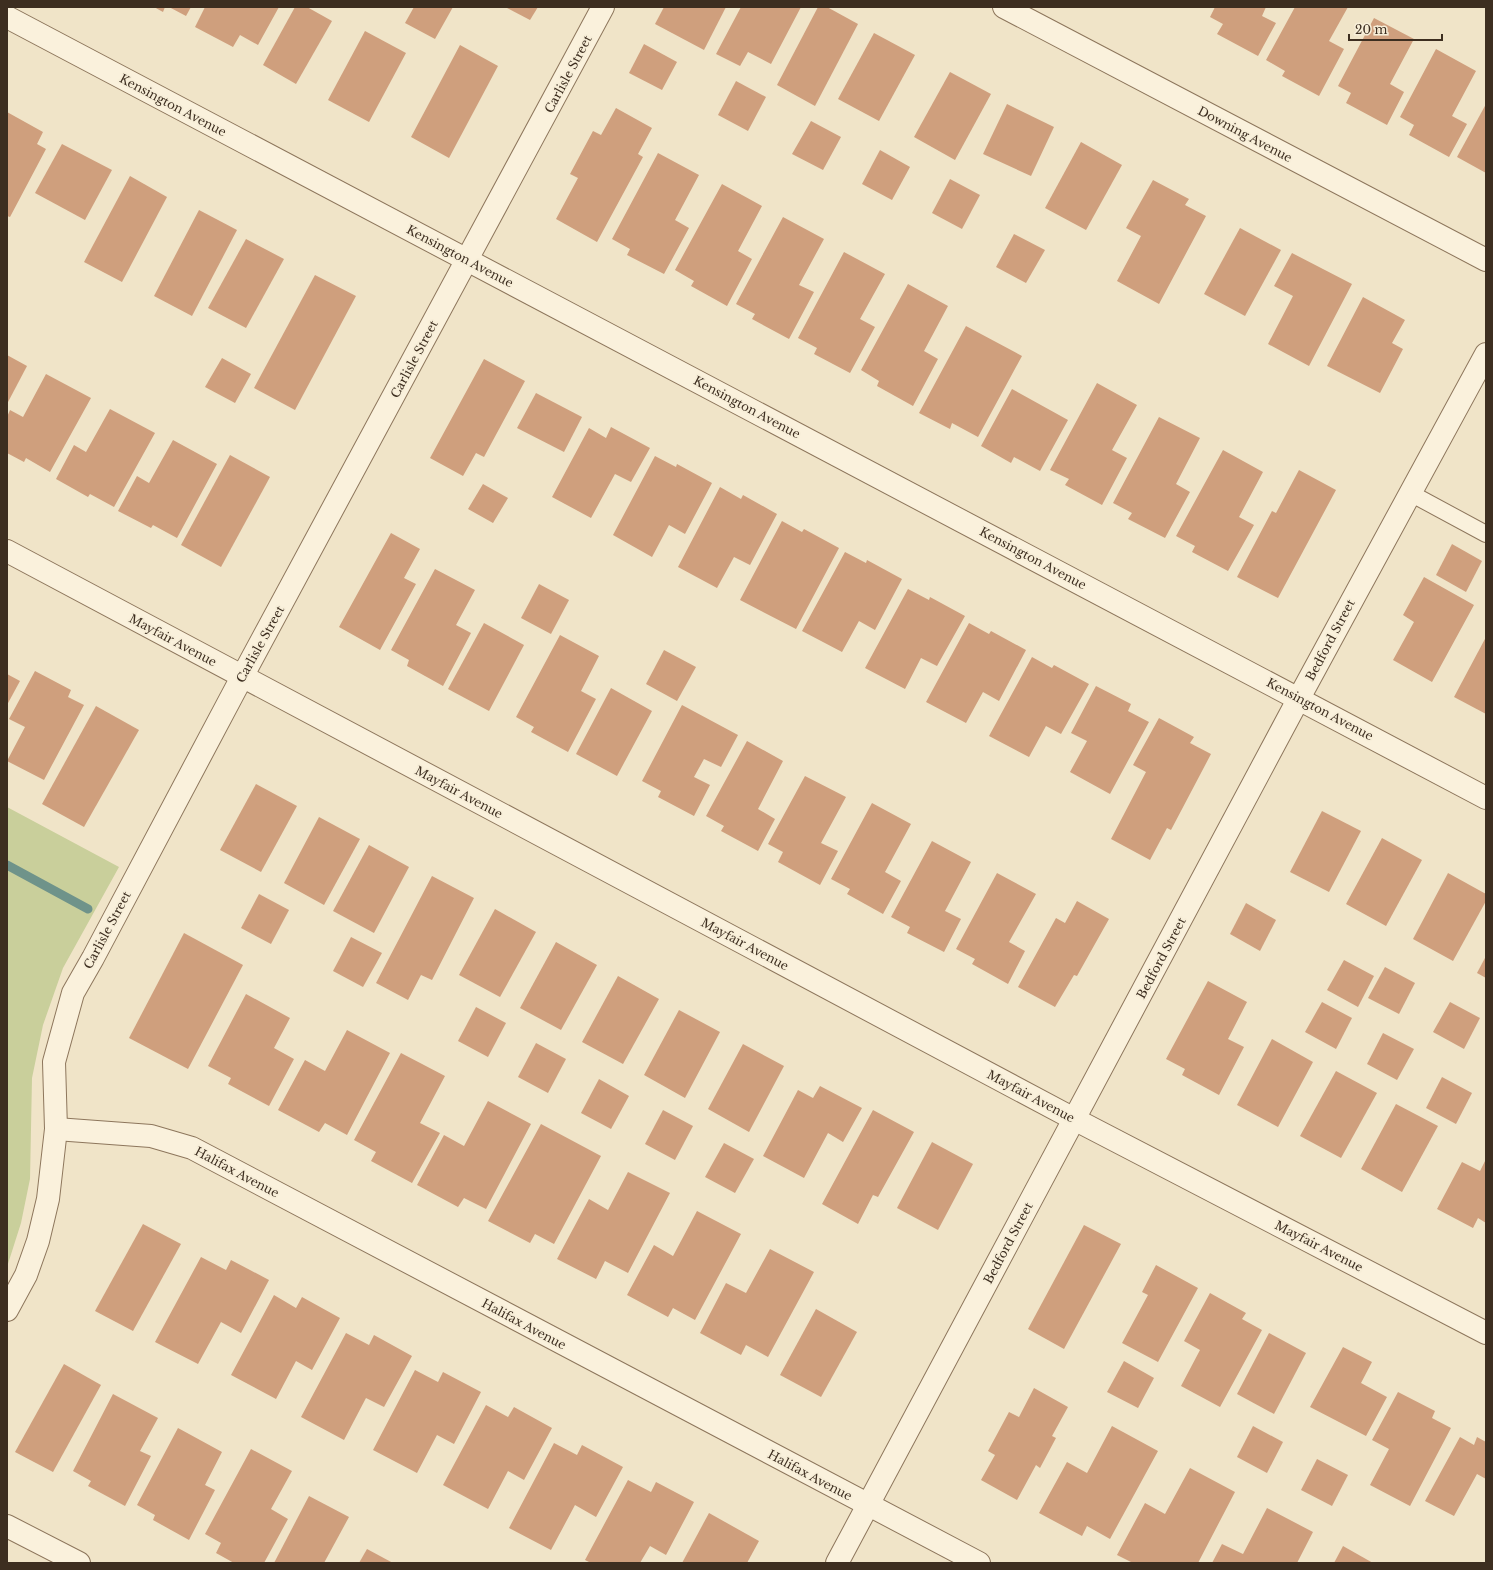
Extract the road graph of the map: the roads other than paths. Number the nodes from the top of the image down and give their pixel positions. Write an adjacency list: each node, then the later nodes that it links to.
1 (603, 7): 4 (street, Carlisle Street)
2 (1004, 7): 5 (street, Downing Avenue)
3 (7, 17): 4 (street, Kensington Avenue)
4 (468, 260): 10 (street, Carlisle Street); 11 (street, Kensington Avenue)
5 (1486, 260)
6 (1486, 354): 7 (street, Bedford Street)
7 (1410, 493): 8 (lane); 11 (street, Bedford Street)
8 (1486, 534)
9 (7, 551): 10 (street, Mayfair Avenue)
10 (242, 677): 13 (street, Mayfair Avenue); 14 (street, Carlisle Street)
11 (1299, 698): 12 (street, Kensington Avenue); 13 (street, Bedford Street)
12 (1486, 798)
13 (1074, 1119): 16 (street, Mayfair Avenue); 17 (street, Bedford Street)
14 (56, 1129): 15 (street, Carlisle Street); 17 (street, Halifax Avenue)
15 (7, 1310)
16 (1486, 1333)
17 (868, 1506): 20 (street, Bedford Street); 21 (street, Halifax Avenue)
18 (7, 1526): 19 (street)
19 (79, 1563)
20 (837, 1563)
21 (979, 1563)

